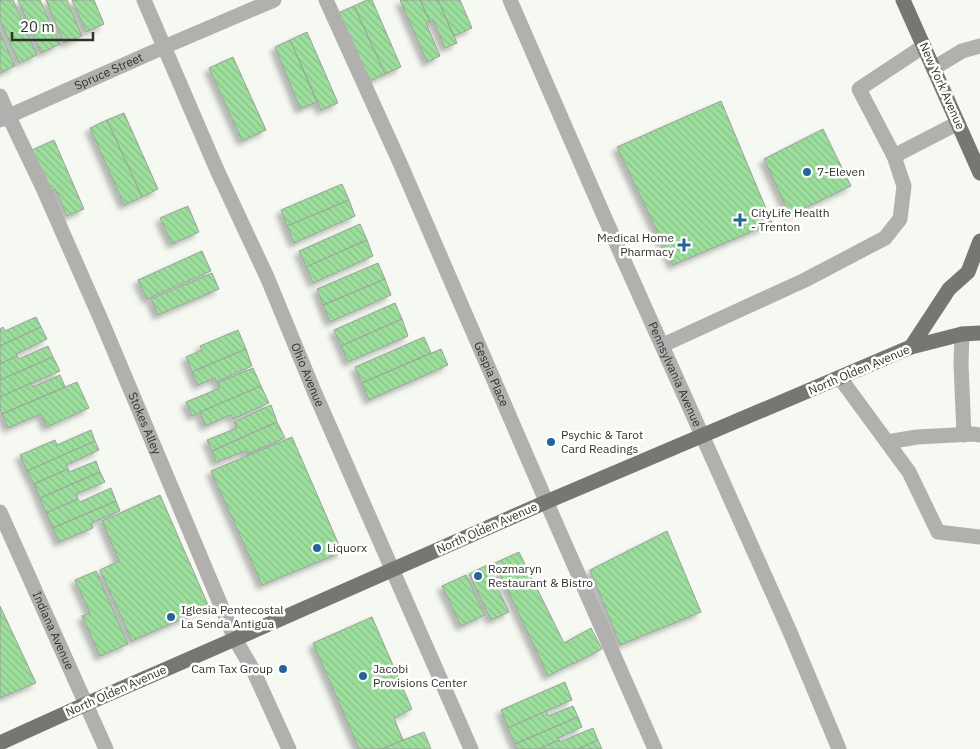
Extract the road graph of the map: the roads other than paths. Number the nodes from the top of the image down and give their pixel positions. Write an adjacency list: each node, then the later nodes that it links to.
1 (144, 0): 8 (street, Ohio Avenue)
2 (274, 0): 8 (street, Spruce Street)
3 (326, 0): 25 (street, Gespia Place)
4 (510, 0): 18 (street, Pennsylvania Avenue)
5 (905, 0): 6 (main road, New York Avenue)
6 (924, 46): 9 (main road, New York Avenue); 13 (street)
7 (980, 46): 9 (street)
8 (164, 47): 11 (street, Spruce Street); 28 (street, Ohio Avenue)
9 (934, 68): 12 (main road, New York Avenue)
10 (0, 96): 11 (street, Stokes Alley)
11 (4, 119): 29 (street, Stokes Alley)
12 (958, 123): 13 (street); 14 (main road, New York Avenue)
13 (894, 156): 18 (street)
14 (980, 173)
15 (980, 241): 19 (main road)
16 (980, 333): 17 (main road, North Olden Avenue)
17 (962, 334): 19 (main road, North Olden Avenue); 21 (street)
18 (663, 345): 22 (street, Pennsylvania Avenue)
19 (911, 348): 20 (main road, North Olden Avenue)
20 (840, 378): 22 (main road, North Olden Avenue); 24 (street)
21 (964, 434): 23 (street); 24 (street)
22 (703, 435): 25 (main road, North Olden Avenue); 36 (street, Pennsylvania Avenue)
23 (980, 435)
24 (887, 442): 27 (street)
25 (546, 502): 28 (main road, North Olden Avenue); 35 (street, Gespia Place)
26 (0, 512): 30 (street, Indiana Avenue)
27 (980, 537)
28 (392, 569): 29 (main road, North Olden Avenue); 34 (street, Ohio Avenue)
29 (235, 639): 30 (main road, North Olden Avenue); 33 (street, Stokes Alley)
30 (86, 704): 31 (main road, North Olden Avenue); 32 (street, Indiana Avenue)
31 (0, 743)
32 (106, 749)
33 (289, 749)
34 (471, 749)
35 (655, 749)
36 (839, 749)

